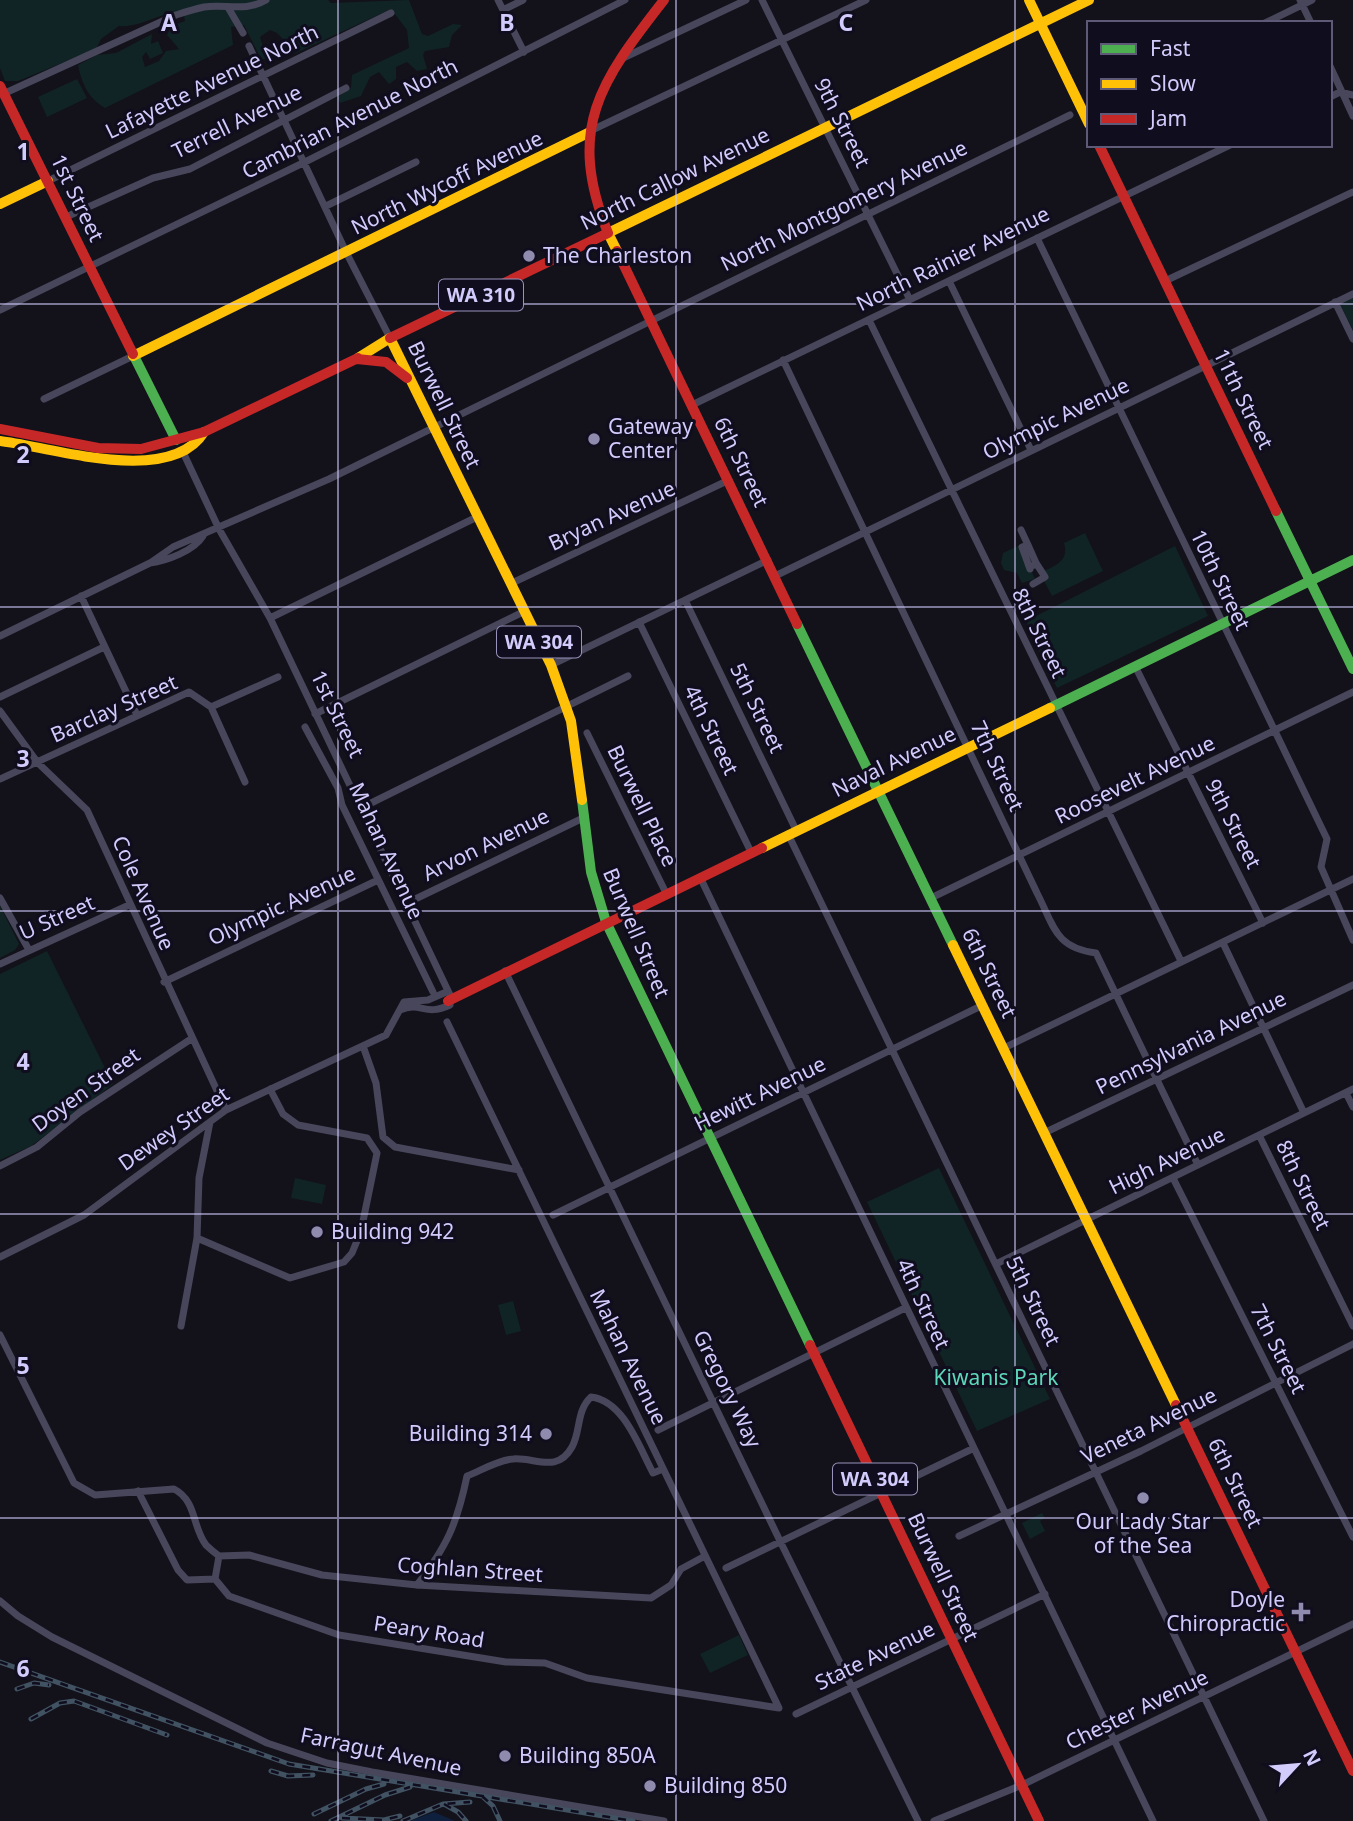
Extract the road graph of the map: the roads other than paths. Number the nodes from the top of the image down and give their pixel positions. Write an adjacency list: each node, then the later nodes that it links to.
1 (266, 0): 13 (street)
2 (498, 0): 14 (street)
3 (523, 0): 14 (street)
4 (625, 0): 22 (street, Cambrian Avenue North)
5 (664, 0): 23 (main road, 6th Street)
6 (746, 0): 23 (street)
7 (762, 0): 20 (street, 9th Street)
8 (866, 0): 20 (street, North Wycoff Avenue)
9 (1029, 0): 18 (main road)
10 (1088, 0): 18 (main road, North Callow Avenue)
11 (1312, 0): 12 (street)
12 (1301, 2): 16 (street); 17 (street)
13 (229, 9): 19 (street); 28 (street)
14 (503, 10): 22 (street)
15 (391, 13): 25 (street, Lafayette Avenue North)
16 (1268, 21)
17 (1310, 21)
18 (1040, 23): 31 (main road); 35 (main road, North Callow Avenue)
19 (243, 33)
20 (780, 40): 35 (street, 9th Street); 36 (street, North Wycoff Avenue)
21 (249, 46): 25 (street, Burwell Street)
22 (524, 52): 39 (street, Cambrian Avenue North)
23 (617, 60): 36 (main road, 6th Street)
24 (1332, 71): 27 (street)
25 (263, 76): 34 (street, Burwell Street); 41 (street, Lafayette Avenue North)
26 (346, 88): 34 (street, Terrell Avenue)
27 (1340, 92): 29 (street); 30 (street); 33 (street)
28 (2, 94): 41 (main road, 1st Street)
29 (1353, 95)
30 (1332, 96)
31 (1085, 108)
32 (1070, 116): 46 (street, North Montgomery Avenue)
33 (1353, 116)
34 (285, 118): 39 (street, Burwell Street); 47 (street, Terrell Avenue)
35 (824, 127): 46 (street, 9th Street); 48 (main road, North Callow Avenue)
36 (590, 132): 48 (main road, 6th Street); 50 (main road, North Wycoff Avenue)
37 (1100, 147): 43 (main road, 11th Street)
38 (1226, 147): 43 (street, North Rainier Avenue)
39 (305, 162): 45 (street, Burwell Street); 51 (street, Cambrian Avenue North)
40 (416, 162): 45 (street)
41 (48, 181): 44 (main road); 47 (main road, 1st Street)
42 (1353, 192): 53 (street)
43 (1124, 197): 49 (street, North Rainier Avenue); 53 (main road, 11th Street)
44 (0, 204)
45 (326, 206): 50 (street, Burwell Street)
46 (868, 213): 55 (street, 9th Street); 58 (street, North Montgomery Avenue)
47 (66, 217): 51 (main road, 1st Street)
48 (608, 233): 58 (main road, 6th Street); 60 (main road, North Callow Avenue / WA 310)
49 (1037, 238): 52 (street, North Rainier Avenue); 69 (street, 10th Street)
50 (346, 254): 60 (street, Burwell Street); 62 (main road, North Wycoff Avenue)
51 (89, 268): 57 (street, Cambrian Avenue North); 62 (main road, 1st Street)
52 (949, 281): 55 (street, North Rainier Avenue); 76 (street)
53 (1165, 281): 65 (main road, 11th Street)
54 (1353, 294): 56 (street, Olympic Avenue)
55 (910, 300): 59 (street, North Rainier Avenue)
56 (1335, 302): 61 (street); 65 (street, Olympic Avenue)
57 (0, 310)
58 (651, 320): 68 (main road, 6th Street); 70 (street, North Montgomery Avenue)
59 (869, 320): 64 (street, North Rainier Avenue); 78 (street, 8th Street)
60 (390, 338): 63 (main road, North Callow Avenue); 66 (main road, Burwell Street / WA 304)
61 (1353, 339)
62 (133, 356): 67 (street, North Wycoff Avenue); 73 (main road, 1st Street)
63 (357, 359): 66 (main road); 72 (main road, North Callow Avenue)
64 (783, 360): 68 (street, North Rainier Avenue); 81 (street, 7th Street)
65 (1206, 365): 69 (street, Olympic Avenue); 86 (main road, 11th Street)
66 (412, 381): 70 (main road, Burwell Street / WA 304)
67 (44, 399)
68 (692, 405): 77 (main road, 6th Street)
69 (1118, 408): 76 (street, Olympic Avenue); 94 (street, 10th Street)
70 (434, 428): 79 (main road, Burwell Street / WA 304); 80 (street, North Montgomery Avenue)
71 (0, 429): 73 (main road, North Callow Avenue)
72 (204, 432): 73 (main road, North Callow Avenue); 75 (main road, North Callow Avenue)
73 (176, 440)
74 (0, 441): 75 (main road)
75 (182, 450): 80 (street, 1st Street)
76 (1031, 450): 78 (street, Olympic Avenue)
77 (729, 481): 83 (main road, 6th Street); 87 (street, Bryan Avenue)
78 (950, 489): 81 (street, Olympic Avenue); 104 (street, 8th Street)
79 (477, 517): 87 (main road, Burwell Street / WA 304); 92 (street)
80 (219, 529): 89 (street, North Montgomery Avenue); 92 (street, 1st Street)
81 (866, 529): 85 (street, Olympic Avenue); 113 (street, 7th Street)
82 (1021, 530): 88 (street)
83 (768, 560): 85 (main road, 6th Street); 90 (street)
84 (1353, 560): 86 (main road, Naval Avenue)
85 (775, 576): 118 (main road, 6th Street)
86 (1310, 581): 94 (main road, Naval Avenue); 99 (main road, 11th Street)
87 (510, 584): 91 (main road, Burwell Street / WA 304)
88 (1033, 584)
89 (81, 596): 95 (street, North Montgomery Avenue); 96 (street)
90 (685, 600): 93 (street); 122 (street, 5th Street)
91 (523, 612): 97 (main road, Burwell Street / WA 304); 108 (street)
92 (270, 618): 108 (street, 1st Street)
93 (639, 622): 97 (street); 123 (street, 4th Street)
94 (1222, 624): 98 (main road, Naval Avenue); 111 (street, 10th Street)
95 (0, 636)
96 (104, 647): 103 (street); 109 (street)
97 (551, 665): 105 (main road, Burwell Street / WA 304)
98 (1135, 666): 104 (main road, Naval Avenue); 115 (street, 9th Street)
99 (1353, 668)
100 (628, 676): 105 (street)
101 (278, 677): 106 (street)
102 (1353, 692): 111 (street, Roosevelt Avenue)
103 (0, 698)
104 (1054, 705): 113 (main road, Naval Avenue); 120 (street, 8th Street)
105 (567, 706): 119 (street); 121 (main road, Burwell Street / WA 304)
106 (211, 707): 109 (street, Barclay Street); 117 (street)
107 (0, 711): 114 (street, Cole Avenue)
108 (315, 714): 119 (street, 1st Street)
109 (137, 715): 114 (street, Barclay Street)
110 (304, 727): 127 (street, Mahan Avenue)
111 (1274, 731): 115 (street, Roosevelt Avenue); 128 (street, 10th Street)
112 (587, 733): 129 (street, Burwell Place)
113 (969, 747): 118 (main road, Naval Avenue); 124 (street, 7th Street)
114 (38, 763): 116 (street, Barclay Street); 133 (street, Cole Avenue)
115 (1188, 773): 120 (street, Roosevelt Avenue); 135 (street, 9th Street)
116 (0, 779)
117 (245, 782)
118 (879, 790): 122 (main road, Naval Avenue); 131 (main road, 6th Street)
119 (361, 808): 132 (street, 1st Street)
120 (1108, 813): 124 (street, Roosevelt Avenue); 139 (street, 8th Street)
121 (581, 819): 132 (street, Arvon Avenue); 134 (main road, Burwell Street / WA 304)
122 (792, 832): 123 (main road, Naval Avenue); 153 (street, 5th Street)
123 (751, 852): 125 (main road, Naval Avenue)
124 (1019, 856): 131 (street, Roosevelt Avenue); 144 (street, 7th Street)
125 (700, 877): 129 (main road, Naval Avenue); 157 (street, 4th Street)
126 (1353, 879): 128 (street)
127 (378, 880): 142 (street, Olympic Avenue); 145 (street, Mahan Avenue)
128 (1329, 891): 135 (street); 136 (street, 10th Street)
129 (666, 893): 134 (main road, Naval Avenue)
130 (0, 898): 138 (street)
131 (931, 898): 146 (main road, 6th Street)
132 (407, 903): 145 (street, 1st Street)
133 (129, 905): 138 (street, U Street); 142 (street, Cole Avenue)
134 (606, 922): 141 (main road, Naval Avenue); 164 (main road, Burwell Street / WA 304)
135 (1263, 923): 137 (street)
136 (1353, 940)
137 (1223, 943): 139 (street); 149 (street, 8th Street)
138 (29, 950): 140 (street, U Street)
139 (1181, 961): 144 (street)
140 (0, 964)
141 (506, 971): 145 (main road, Naval Avenue); 169 (street, Gregory Way)
142 (164, 982): 150 (street, Cole Avenue)
143 (1353, 985): 149 (street, Pennsylvania Avenue)
144 (1115, 993): 152 (street); 154 (street, 7th Street)
145 (445, 998): 147 (street); 147 (street, Dewey Street)
146 (983, 1005): 152 (main road, 6th Street); 153 (street, Hewitt Avenue)
147 (399, 1010): 151 (street, Dewey Street)
148 (447, 1021): 167 (street, Mahan Avenue)
149 (1264, 1028): 154 (street, Pennsylvania Avenue); 160 (street, 8th Street)
150 (191, 1040): 159 (street, Cole Avenue); 166 (street, Doyen Street)
151 (363, 1046): 155 (street, Dewey Street); 167 (street)
152 (1004, 1048): 162 (main road, 6th Street)
153 (892, 1049): 157 (street, Hewitt Avenue); 174 (street, 5th Street)
154 (1155, 1080): 162 (street, Pennsylvania Avenue); 165 (street, 7th Street)
155 (270, 1089): 159 (street, Dewey Street); 172 (street)
156 (1349, 1091): 158 (street); 160 (street, High Avenue)
157 (803, 1093): 164 (street, Hewitt Avenue); 175 (street, 4th Street)
158 (1353, 1107)
159 (226, 1110): 161 (street, Dewey Street)
160 (1304, 1113): 163 (street, High Avenue)
161 (210, 1121): 172 (street); 173 (street, Dewey Street)
162 (1044, 1133): 171 (main road, 6th Street)
163 (1259, 1135): 165 (street, High Avenue); 177 (street, 8th Street)
164 (709, 1139): 169 (street, Hewitt Avenue); 180 (main road, Burwell Street / WA 304)
165 (1198, 1165): 168 (street, High Avenue)
166 (0, 1166)
167 (519, 1170): 186 (street, Mahan Avenue)
168 (1173, 1178): 171 (street, High Avenue); 181 (street, 7th Street)
169 (609, 1188): 170 (street, Hewitt Avenue); 182 (street, Gregory Way)
170 (553, 1215)
171 (1086, 1220): 174 (street, High Avenue); 183 (main road, 6th Street)
172 (197, 1238): 176 (street)
173 (0, 1257)
174 (996, 1264): 187 (street, 5th Street)
175 (905, 1308): 180 (street); 185 (street, 4th Street)
176 (181, 1326)
177 (1353, 1326)
178 (0, 1335): 188 (street)
179 (1353, 1344): 181 (street, Veneta Avenue)
180 (813, 1354): 182 (street); 189 (main road, Burwell Street / WA 304)
181 (1276, 1383): 183 (street, Veneta Avenue); 192 (street, 7th Street)
182 (714, 1401): 184 (street); 193 (street, Gregory Way)
183 (1187, 1428): 187 (street, Veneta Avenue); 203 (main road, 6th Street)
184 (658, 1430)
185 (972, 1449): 189 (street); 190 (street, 4th Street)
186 (663, 1469): 195 (street, Mahan Avenue); 198 (street)
187 (1097, 1472): 190 (street, Veneta Avenue); 205 (street, 5th Street)
188 (138, 1491): 194 (street); 197 (street)
189 (882, 1493): 193 (street); 202 (main road, Burwell Street / WA 304)
190 (1006, 1515): 191 (street, Veneta Avenue); 199 (street, 4th Street)
191 (959, 1536)
192 (1353, 1537)
193 (781, 1543): 196 (street); 204 (street, Gregory Way)
194 (219, 1556): 197 (street); 198 (street, Coghlan Street)
195 (705, 1556): 198 (street, Coghlan Street); 206 (street, Mahan Avenue)
196 (726, 1568)
197 (215, 1579): 206 (street, Peary Road)
198 (417, 1585)
199 (1045, 1594): 202 (street, State Avenue); 208 (street, 4th Street)
200 (0, 1601): 212 (street, Farragut Avenue)
201 (1353, 1623): 203 (street, Chester Avenue)
202 (952, 1638): 204 (street, State Avenue); 211 (main road, Burwell Street / WA 304)
203 (1296, 1653): 205 (street, Chester Avenue); 209 (main road, 6th Street)
204 (852, 1687): 207 (street, State Avenue); 213 (street, Gregory Way)
205 (1204, 1696): 208 (street, Chester Avenue); 217 (street, 5th Street)
206 (779, 1708)
207 (796, 1714)
208 (1114, 1741): 211 (street, Chester Avenue); 216 (street, 4th Street)
209 (1350, 1759): 210 (main road, 6th Street)
210 (1353, 1771)
211 (1022, 1786): 214 (street, Chester Avenue); 215 (main road, Burwell Street / WA 304)
212 (664, 1821)
213 (918, 1821)
214 (934, 1821)
215 (1039, 1821)
216 (1153, 1821)
217 (1264, 1821)

